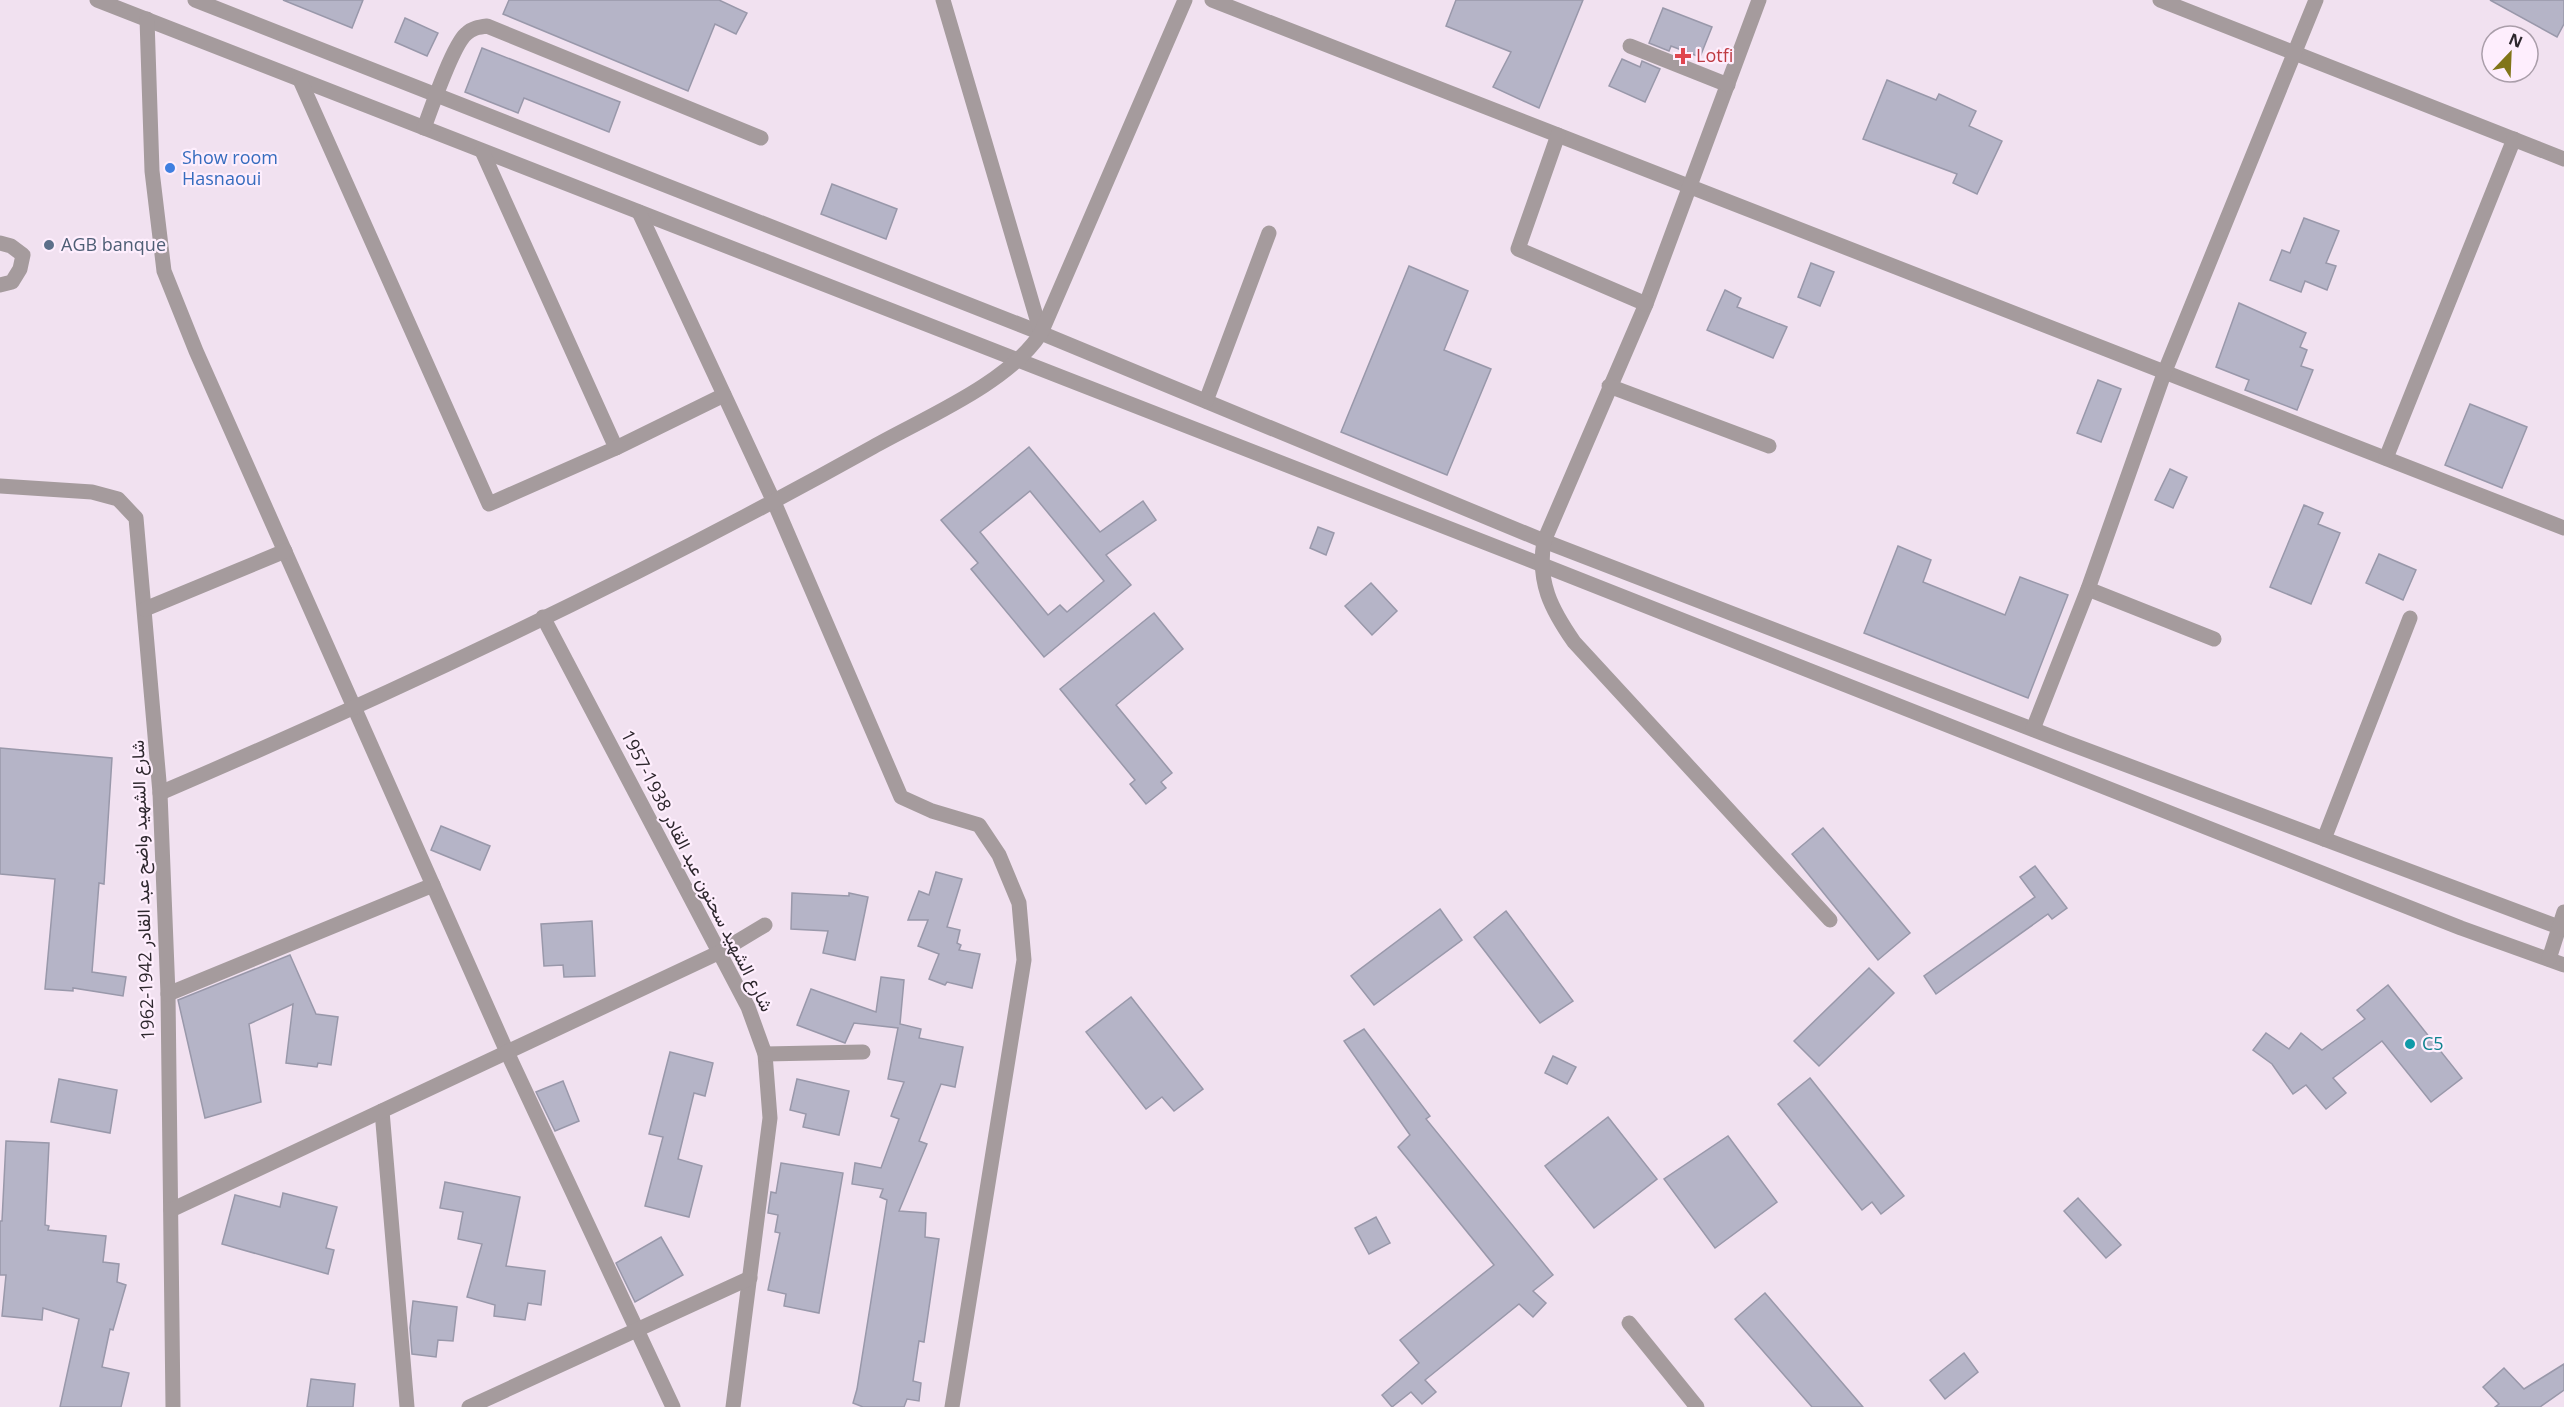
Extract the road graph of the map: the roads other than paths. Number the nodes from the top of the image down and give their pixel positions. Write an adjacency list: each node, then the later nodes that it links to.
1 (97, 0): 10 (street)
2 (195, 0): 9 (street)
3 (943, 0): 28 (street)
4 (1185, 0): 28 (street)
5 (1212, 0): 17 (street)
6 (1759, 0): 14 (street)
7 (2160, 0): 12 (street)
8 (2316, 0): 12 (street)
9 (227, 6): 15 (street)
10 (147, 19): 13 (street); 41 (street)
11 (1630, 46): 14 (street)
12 (2294, 53): 19 (street); 30 (street)
13 (300, 80): 16 (street); 35 (street)
14 (1728, 86): 22 (street)
15 (436, 94): 16 (street); 18 (street); 28 (street)
16 (424, 128): 20 (street)
17 (1558, 135): 22 (street); 27 (street)
18 (761, 138)
19 (2514, 139): 21 (street); 36 (street)
20 (482, 151): 23 (street); 35 (street)
21 (2564, 159)
22 (1689, 187): 27 (street); 30 (street)
23 (639, 212): 29 (street); 32 (street)
24 (1269, 233): 33 (street)
25 (0, 243): 26 (street)
26 (0, 285)
27 (1646, 304): 31 (street)
28 (1041, 333): 29 (street); 33 (street)
29 (1018, 361): 38 (street); 42 (street)
30 (2165, 371): 36 (street); 43 (street)
31 (1609, 386): 34 (street); 40 (street)
32 (724, 395): 35 (street); 38 (street)
33 (1206, 401): 40 (street)
34 (1769, 446)
35 (616, 448)
36 (2386, 458): 39 (street)
37 (0, 486): 44 (street, شارع الشهيد واضح عبد القادر 1942-1962)
38 (774, 502): 45 (street); 73 (street)
39 (2564, 528)
40 (1544, 541): 42 (street); 49 (street)
41 (285, 550): 44 (street); 48 (street)
42 (1540, 564): 54 (street); 58 (street)
43 (2088, 589): 47 (street); 49 (street)
44 (145, 609): 50 (street, شارع الشهيد واضح عبد القادر 1942-1962)
45 (543, 617): 48 (street); 57 (street, شارع الشهيد سحنون عبد القادر 1938-1957)
46 (2410, 618): 51 (street)
47 (2214, 639)
48 (355, 709): 50 (street); 52 (street)
49 (2033, 729): 51 (street)
50 (160, 793): 59 (street, شارع الشهيد واضح عبد القادر 1942-1962)
51 (2324, 840): 56 (street)
52 (433, 885): 59 (street); 60 (street)
53 (2564, 912): 56 (street)
54 (1830, 920)
55 (765, 925): 57 (street)
56 (2562, 928): 58 (street)
57 (720, 952): 60 (street); 62 (street, شارع الشهيد سحنون عبد القادر 1938-1957)
58 (2557, 962)
59 (168, 994): 64 (street, شارع الشهيد واضح عبد القادر 1942-1962)
60 (507, 1052): 63 (street); 67 (street)
61 (863, 1052): 62 (street)
62 (765, 1054): 65 (street, شارع الشهيد سحنون عبد القادر 1938-1957)
63 (382, 1111): 64 (street); 69 (street)
64 (171, 1210): 68 (street, شارع الشهيد واضح عبد القادر 1942-1962)
65 (750, 1278): 67 (street); 72 (street, شارع الشهيد سحنون عبد القادر 1938-1957)
66 (1629, 1323): 74 (street)
67 (636, 1328): 70 (street); 71 (street)
68 (173, 1407)
69 (407, 1407)
70 (469, 1407)
71 (673, 1407)
72 (734, 1407)
73 (952, 1407)
74 (1697, 1407)

